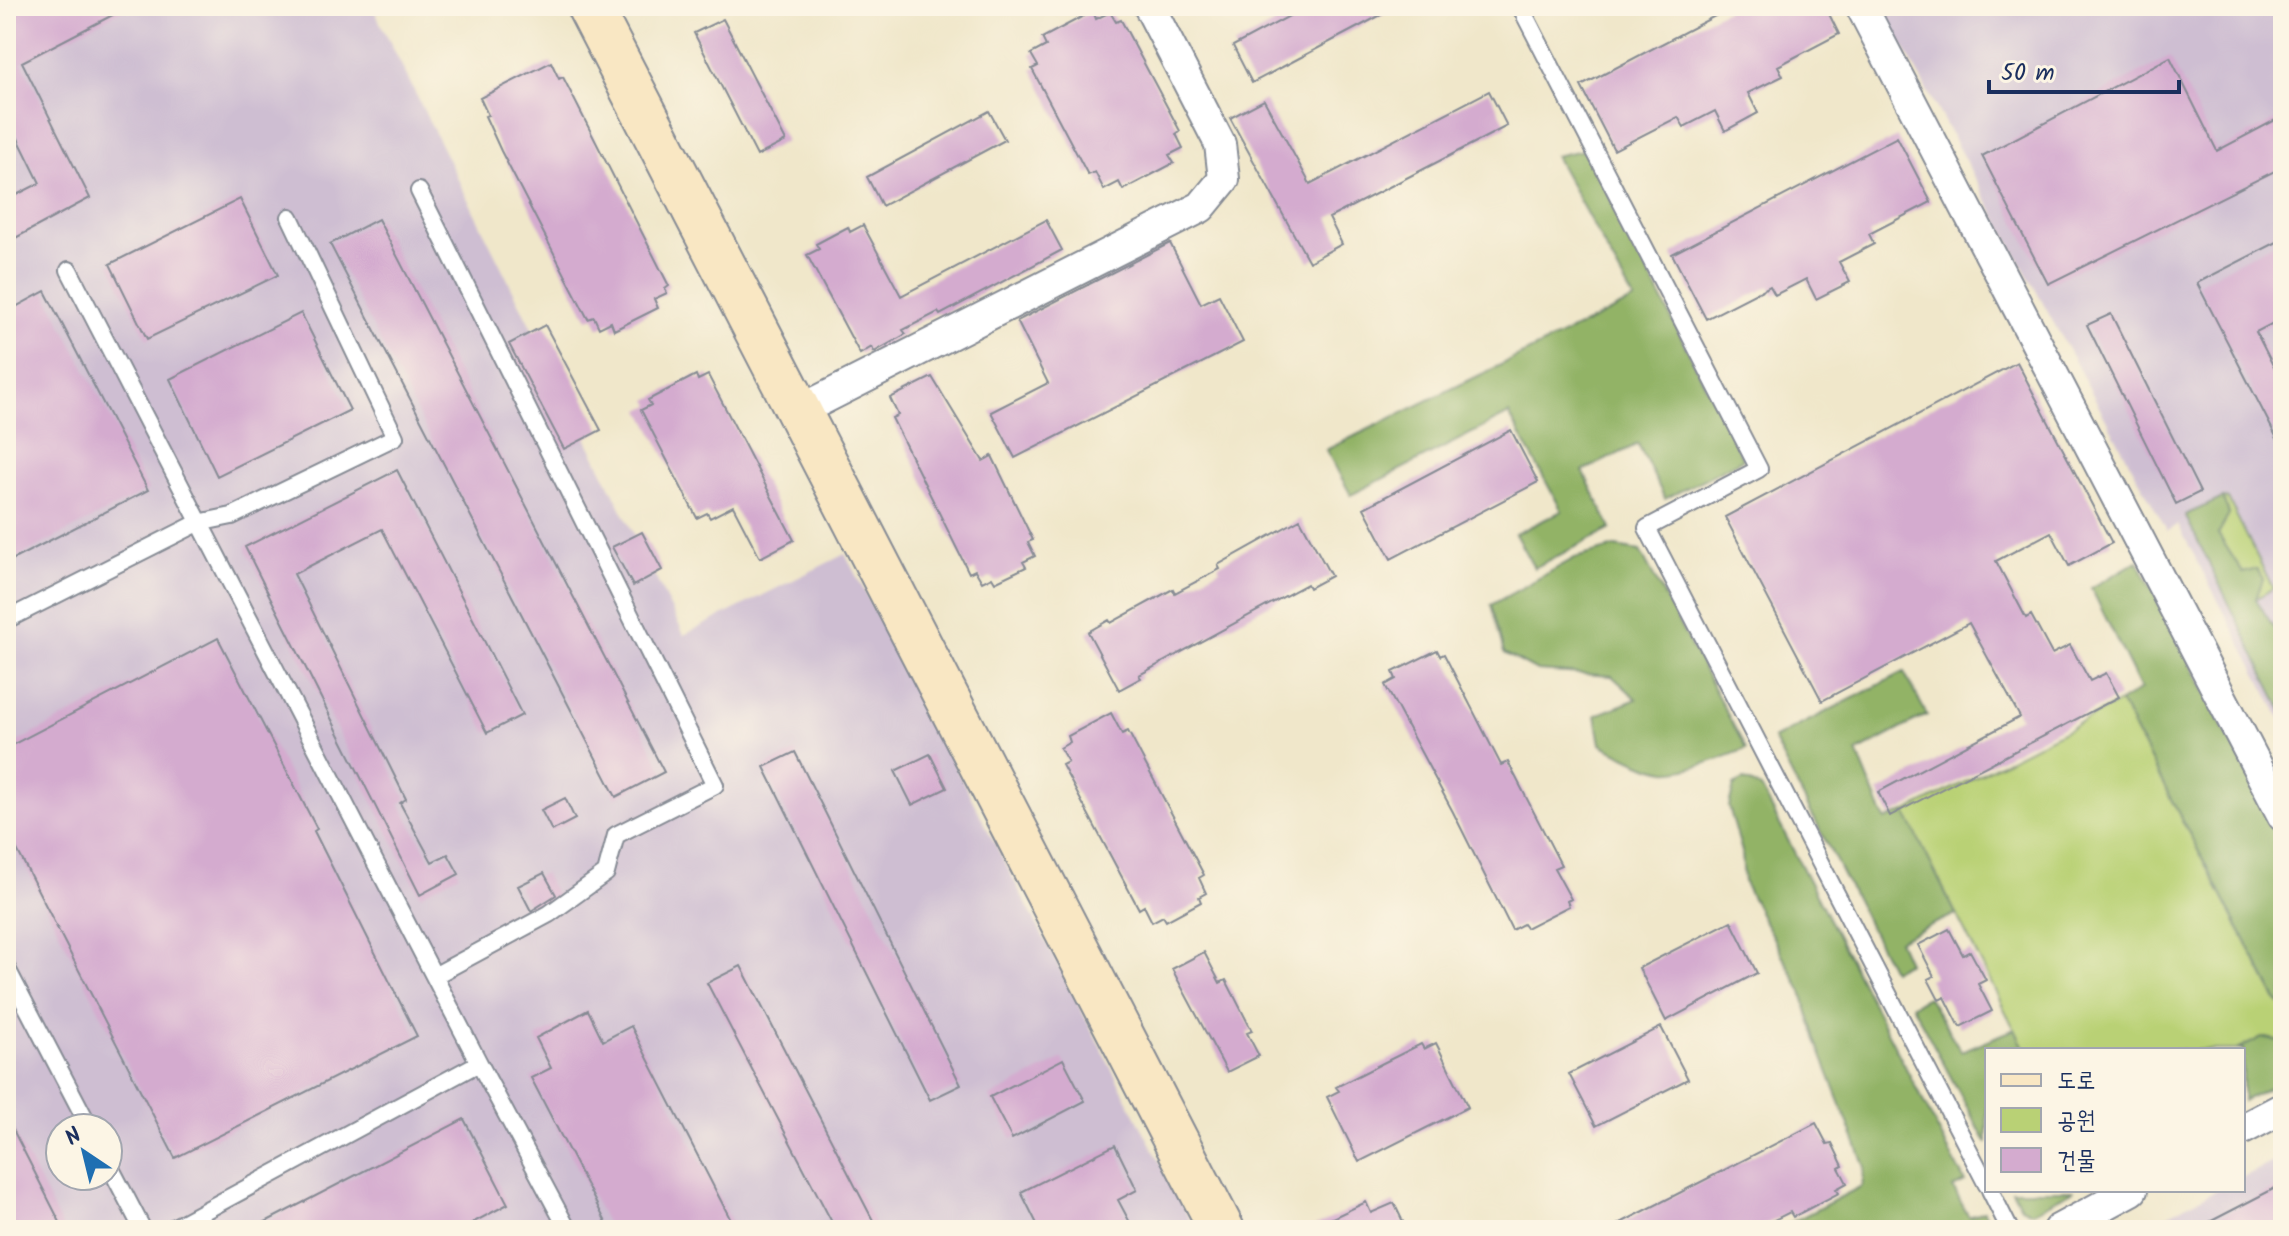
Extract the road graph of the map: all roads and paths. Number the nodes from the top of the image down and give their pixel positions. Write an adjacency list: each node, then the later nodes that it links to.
1 (589, 6): 8 (street)
2 (1149, 6): 8 (street)
3 (1520, 6): 18 (lane)
4 (1861, 6): 11 (street)
5 (419, 191): 13 (lane)
6 (290, 217): 9 (lane)
7 (69, 270): 9 (lane)
8 (799, 411): 25 (street)
9 (198, 523): 10 (lane); 13 (lane)
10 (6, 620)
11 (2283, 816)
12 (6, 967): 16 (lane)
13 (434, 976): 14 (lane)
14 (479, 1063): 23 (lane); 24 (lane)
15 (2283, 1108): 17 (street)
16 (82, 1112)
17 (2245, 1128)
18 (1985, 1181)
19 (123, 1192): 22 (lane)
20 (1991, 1192): 26 (lane)
21 (2128, 1192): 27 (street)
22 (143, 1230)
23 (169, 1230)
24 (568, 1230)
25 (1222, 1230)
26 (2010, 1230)
27 (2058, 1230)

